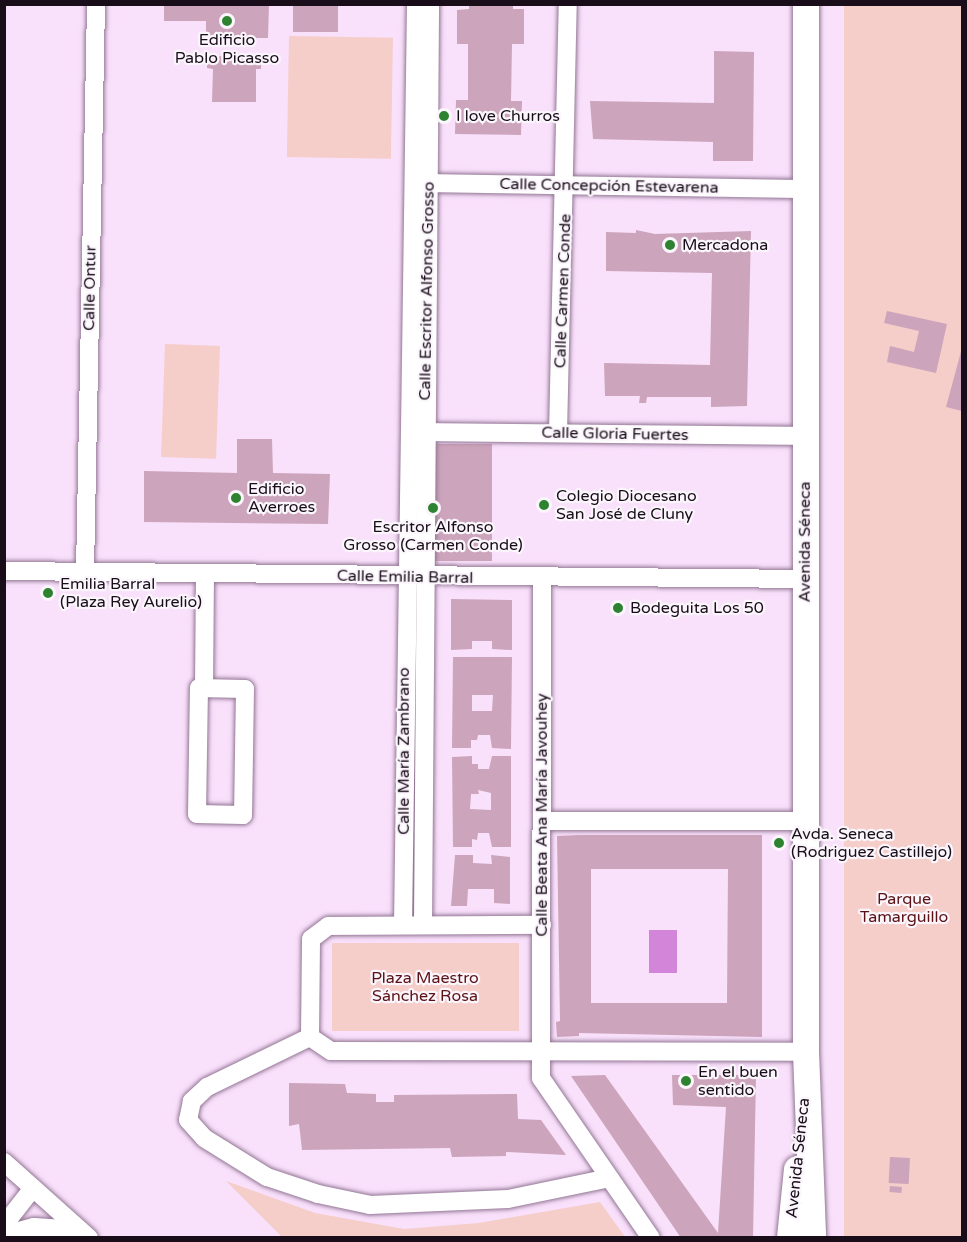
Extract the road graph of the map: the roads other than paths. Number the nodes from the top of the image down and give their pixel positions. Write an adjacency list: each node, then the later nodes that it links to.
1 (96, 4): 13 (street, Calle Ontur)
2 (416, 4): 6 (street, Calle Escritor Alfonso Grosso)
3 (430, 4): 6 (street, Calle Escritor Alfonso Grosso)
4 (568, 4): 7 (street, Calle Carmen Conde)
5 (806, 4): 8 (street, Avenida Séneca)
6 (421, 183): 7 (street, Calle Concepción Estevarena); 9 (street, Calle Escritor Alfonso Grosso); 15 (street, Calle Escritor Alfonso Grosso)
7 (566, 185): 8 (street, Calle Concepción Estevarena); 10 (street, Calle Carmen Conde)
8 (806, 189): 11 (street, Avenida Séneca)
9 (424, 432): 10 (street, Calle Gloria Fuertes); 15 (street, Calle Escritor Alfonso Grosso)
10 (558, 433): 11 (street, Calle Gloria Fuertes)
11 (805, 436): 17 (street, Avenida Séneca)
12 (4, 571): 13 (street, Calle Emilia Barral)
13 (85, 572): 14 (street, Calle Emilia Barral)
14 (205, 574): 15 (street, Calle Emilia Barral); 18 (street)
15 (415, 577): 16 (street, Calle Emilia Barral); 22 (street, Calle María Zambrano); 23 (street, Calle María Zambrano)
16 (542, 578): 17 (street, Calle Emilia Barral); 19 (street, Calle Beata Ana María Javouhey)
17 (805, 579): 20 (street, Avenida Séneca)
18 (204, 688): 18 (street)
19 (542, 821): 20 (street); 21 (street, Calle Beata Ana María Javouhey)
20 (806, 821): 26 (street, Avenida Séneca)
21 (542, 925): 23 (street); 25 (street, Calle Beata Ana María Javouhey)
22 (403, 926): 23 (street); 24 (street)
23 (423, 926)
24 (310, 1037): 25 (street); 29 (street)
25 (541, 1052): 26 (street); 29 (street, Calle Beata Ana María Javouhey)
26 (806, 1052): 27 (street, Avenida Séneca)
27 (807, 1079): 35 (street, Avenida Séneca); 36 (street, Avenida Séneca)
28 (4, 1162): 30 (street)
29 (609, 1178): 34 (street, Calle Beata Ana María Javouhey)
30 (33, 1188): 31 (street); 32 (street)
31 (4, 1225)
32 (84, 1234): 33 (street)
33 (4, 1235)
34 (651, 1238)
35 (790, 1238)
36 (813, 1238)

